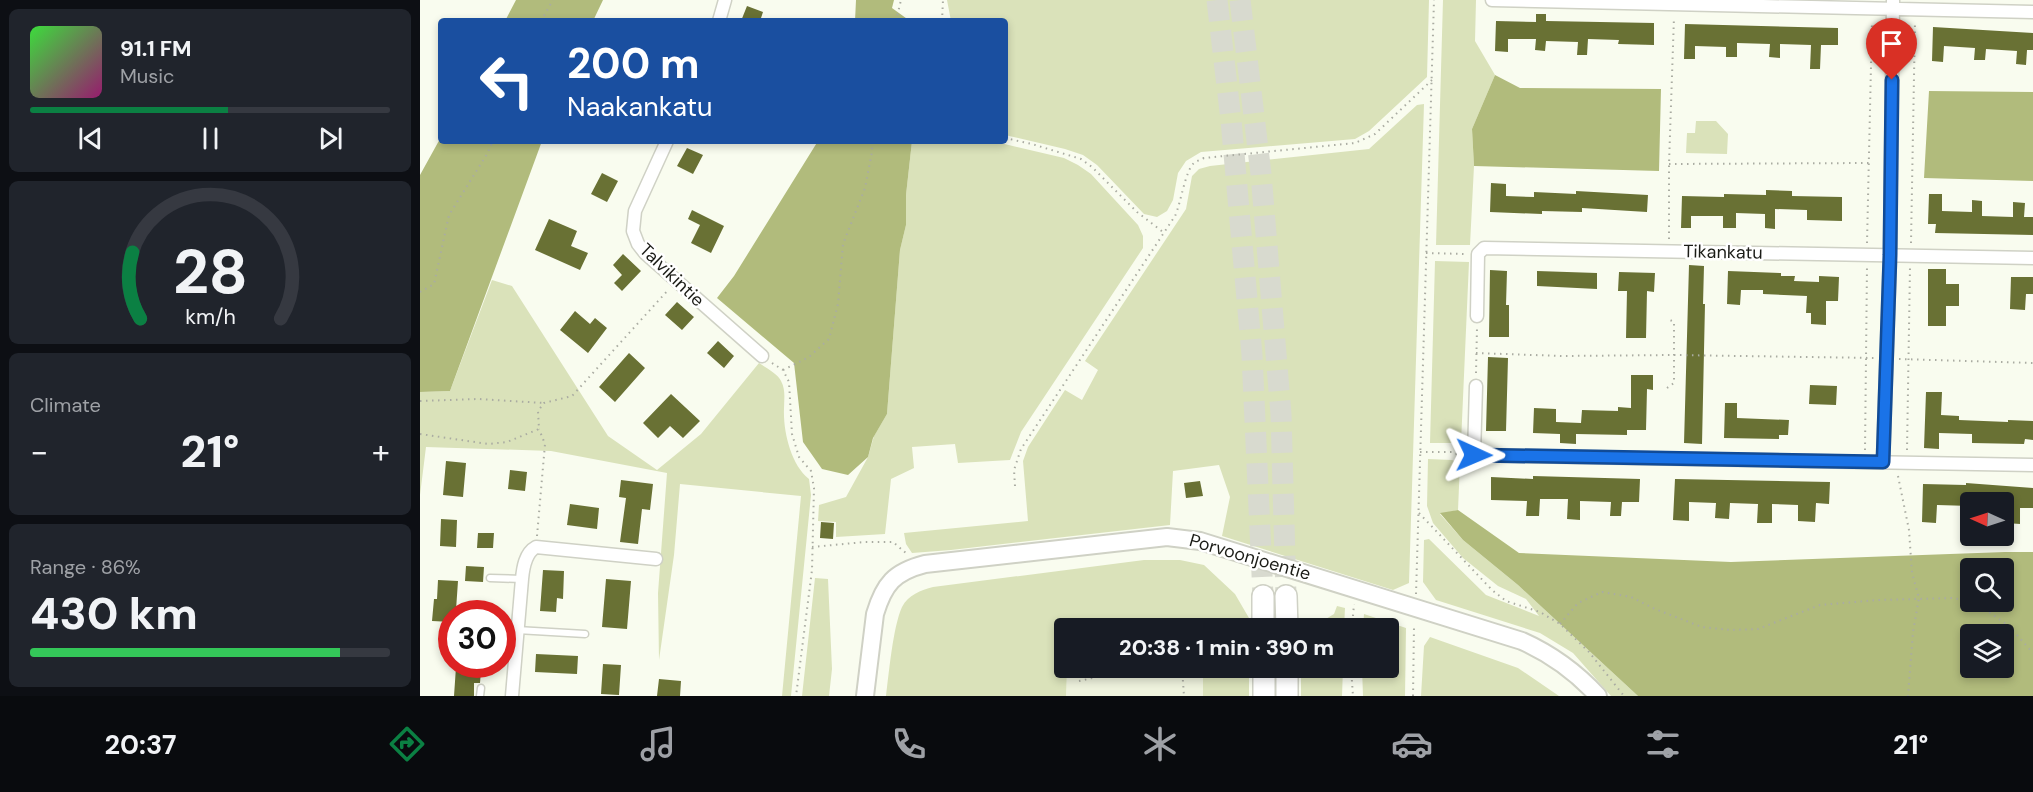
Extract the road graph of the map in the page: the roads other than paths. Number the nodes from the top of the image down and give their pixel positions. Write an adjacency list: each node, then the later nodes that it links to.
1 (725, 0): 5 (street)
2 (1492, 0): 3 (street)
3 (1893, 4): 4 (street); 7 (street)
4 (2033, 12)
5 (720, 18)
6 (666, 144): 10 (street, Talvikintie)
7 (1890, 255): 8 (street, Tikankatu); 9 (street, Tikankatu); 12 (street)
8 (2033, 258)
9 (1477, 316)
10 (762, 356)
11 (1476, 387): 12 (street)
12 (1895, 462): 13 (street)
13 (2033, 465)
14 (656, 559): 16 (street)
15 (490, 578): 16 (lane)
16 (522, 579): 21 (street)
17 (1263, 596): 19 (highway)
18 (1286, 596): 20 (highway)
19 (1263, 618)
20 (1287, 618)
21 (518, 630): 22 (lane); 27 (street)
22 (585, 634)
23 (1264, 678): 29 (highway)
24 (1287, 678): 30 (highway)
25 (481, 688): 26 (lane)
26 (480, 696)
27 (512, 696)
28 (865, 696): 31 (street, Porvoonjoentie)
29 (1264, 696)
30 (1287, 696)
31 (1598, 696)

